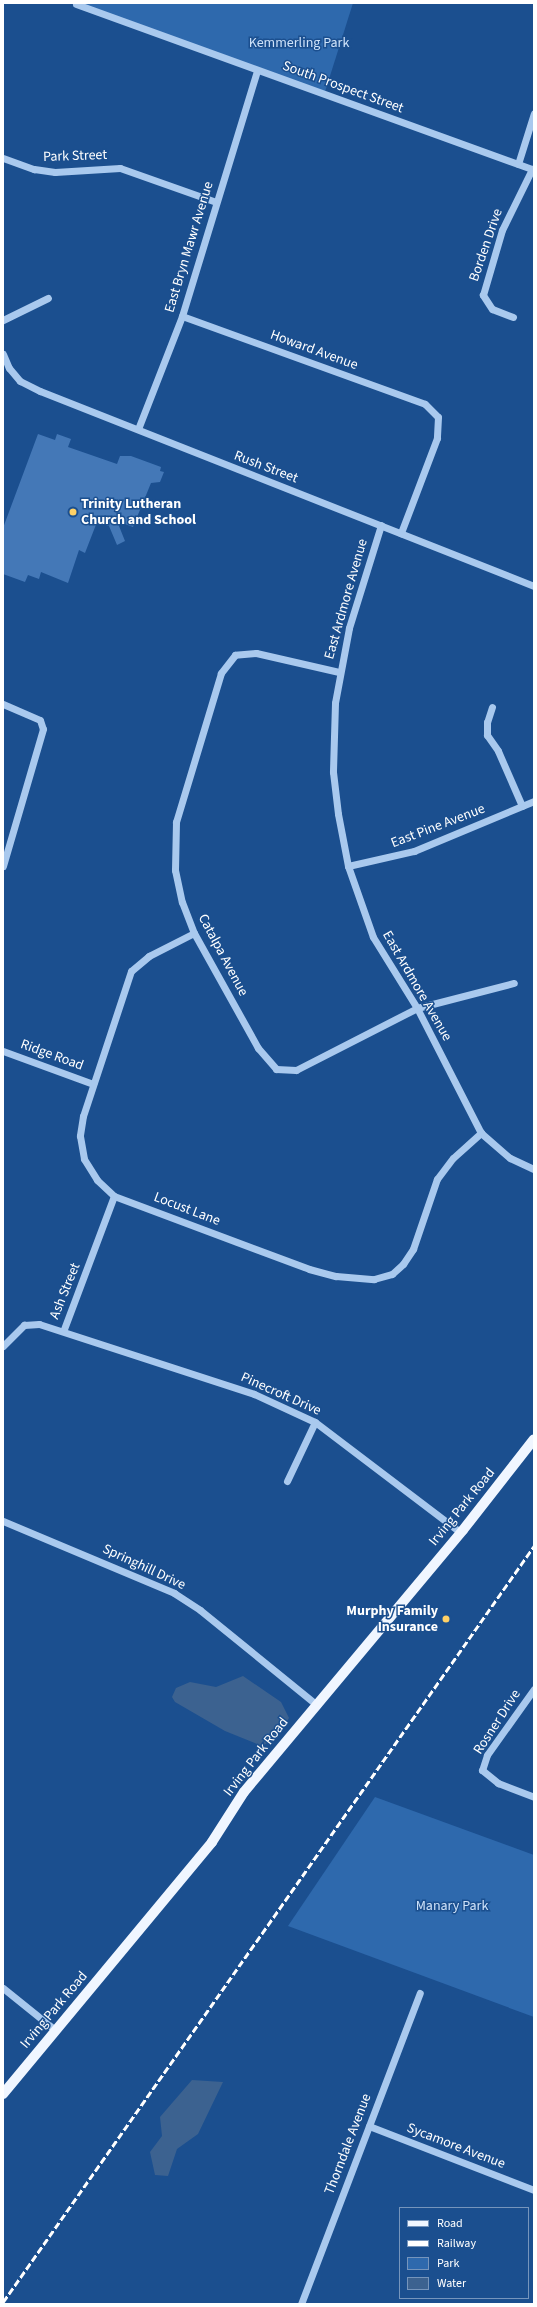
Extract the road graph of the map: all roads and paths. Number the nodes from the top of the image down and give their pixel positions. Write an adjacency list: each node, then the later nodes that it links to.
1 (76, 4): 2 (street, South Prospect Street)
2 (257, 71): 5 (street, South Prospect Street); 7 (street, East Bryn Mawr Avenue)
3 (534, 112): 5 (street)
4 (3, 158): 7 (street, Park Street)
5 (518, 164): 6 (street, South Prospect Street)
6 (533, 169): 10 (street, Borden Drive)
7 (216, 202): 9 (street, East Bryn Mawr Avenue)
8 (48, 298): 11 (street)
9 (182, 316): 14 (street, East Bryn Mawr Avenue); 16 (street, Howard Avenue)
10 (513, 317)
11 (3, 320)
12 (3, 354): 13 (street, Rush Street)
13 (6, 369): 14 (street, Rush Street)
14 (138, 429): 15 (street, Rush Street)
15 (381, 526): 16 (street, Rush Street); 18 (street, East Ardmore Avenue)
16 (401, 533): 17 (street, Rush Street)
17 (534, 586)
18 (338, 672): 24 (street, East Ardmore Avenue); 25 (street, Catalpa Avenue)
19 (3, 704): 23 (street)
20 (492, 707): 22 (street)
21 (534, 800): 22 (street, East Pine Avenue)
22 (522, 806): 24 (street, East Pine Avenue)
23 (3, 866)
24 (348, 866): 27 (street, East Ardmore Avenue)
25 (194, 933): 27 (street, Catalpa Avenue); 29 (street, Locust Lane)
26 (514, 983): 27 (street, Catalpa Avenue)
27 (417, 1008): 30 (street, East Ardmore Avenue)
28 (3, 1051): 29 (street, Ridge Road)
29 (93, 1084): 32 (street, Locust Lane)
30 (481, 1133): 31 (street, East Ardmore Avenue); 32 (street, Locust Lane)
31 (534, 1169)
32 (114, 1196): 33 (street, Ash Street)
33 (64, 1329): 34 (street, Ash Street); 35 (street, Pinecroft Drive)
34 (3, 1346)
35 (315, 1422): 37 (street); 39 (street, Pinecroft Drive)
36 (534, 1439): 39 (main road, Irving Park Road)
37 (287, 1481)
38 (3, 1521): 41 (street, Springhill Drive)
39 (461, 1533): 41 (main road, Irving Park Road)
40 (534, 1689): 42 (street, Rosner Drive)
41 (317, 1705): 45 (main road, Irving Park Road)
42 (534, 1797)
43 (3, 1988): 45 (street)
44 (420, 1993): 47 (street, Thorndale Avenue)
45 (55, 2030): 46 (main road, Irving Park Road)
46 (3, 2094)
47 (369, 2126): 48 (street, Sycamore Avenue); 49 (street, Thorndale Avenue)
48 (534, 2190)
49 (301, 2304)

